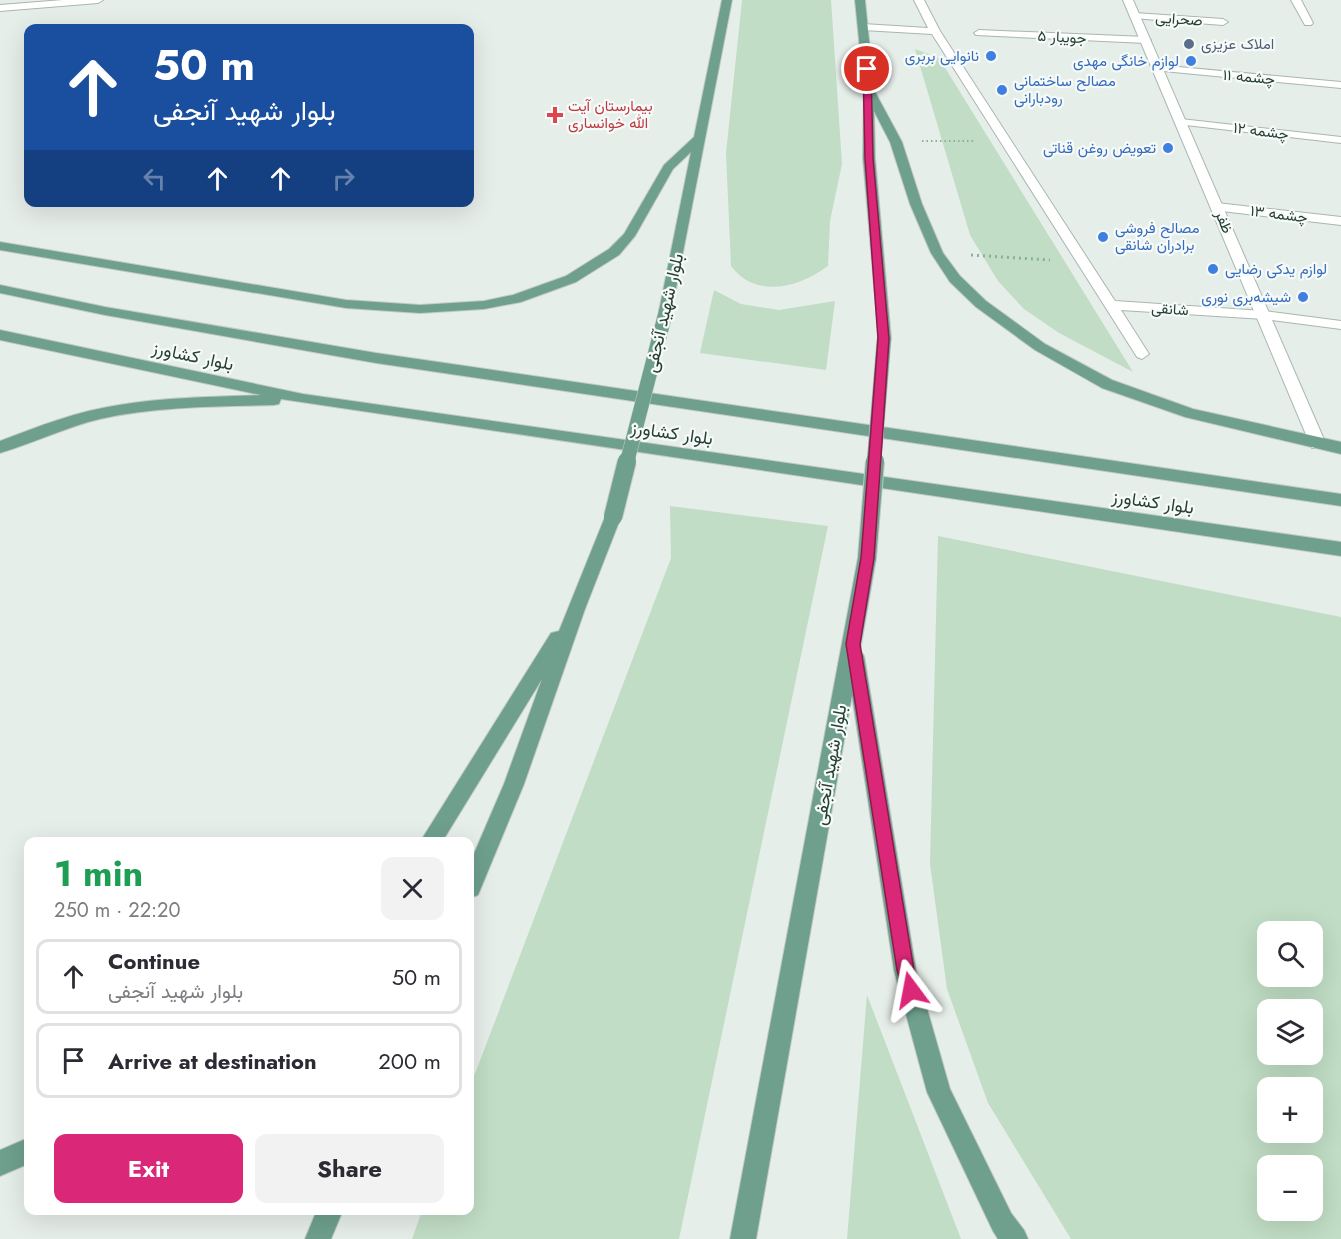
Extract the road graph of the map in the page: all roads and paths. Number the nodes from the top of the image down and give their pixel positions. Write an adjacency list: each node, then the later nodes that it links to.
1 (98, 0): 7 (street)
2 (726, 0): 19 (main road, بلوار شهید آنجفی)
3 (860, 0): 11 (main road, بلوار شهید آنجفی)
4 (919, 0): 12 (street)
5 (1128, 0): 8 (street, ظفر)
6 (1296, 0): 10 (street)
7 (0, 8)
8 (1135, 16): 9 (street, صحرایی); 14 (street, ظفر)
9 (1223, 22)
10 (1308, 23)
11 (863, 27): 12 (street); 17 (main road, بلوار شهید آنجفی)
12 (935, 31): 20 (street)
13 (979, 33): 14 (street, جویبار ۵)
14 (1146, 40): 15 (street, ظفر)
15 (1157, 68): 16 (street, چشمه ۱۱); 18 (street, ظفر)
16 (1341, 85)
17 (869, 90): 22 (main road); 43 (main road, بلوار شهید آنجفی, bridge)
18 (1181, 122): 21 (street, چشمه ۱۲); 23 (street, ظفر)
19 (700, 138): 25 (main road); 42 (main road, بلوار شهید آنجفی, bridge)
20 (1005, 140): 22 (path); 27 (street)
21 (1341, 140)
22 (896, 142): 26 (main road)
23 (1217, 207): 24 (street, چشمه ۱۳); 30 (street, ظفر)
24 (1341, 221)
25 (0, 246)
26 (937, 253): 27 (path); 35 (main road)
27 (1084, 263): 29 (street)
28 (0, 290): 38 (main road, بلوار کشاورز)
29 (1111, 305): 30 (street, شانقی); 33 (street)
30 (1264, 315): 31 (street, شانقی); 35 (street, ظفر)
31 (1341, 325)
32 (0, 335): 34 (main road, بلوار کشاورز)
33 (1142, 354)
34 (303, 399): 36 (main road); 39 (main road, بلوار کشاورز)
35 (1318, 444): 37 (main road)
36 (0, 447)
37 (1341, 448)
38 (1341, 500)
39 (1270, 538): 40 (main road, بلوار کشاورز); 41 (main road)
40 (1341, 549)
41 (1341, 560)
42 (576, 609): 44 (main road); 45 (main road, بلوار شهید آنجفی)
43 (853, 644): 50 (main road, بلوار شهید آنجفی); 51 (main road)
44 (433, 837)
45 (474, 878)
46 (24, 1153): 47 (main road)
47 (0, 1163)
48 (328, 1215): 49 (main road)
49 (318, 1239)
50 (743, 1239)
51 (1015, 1239)

